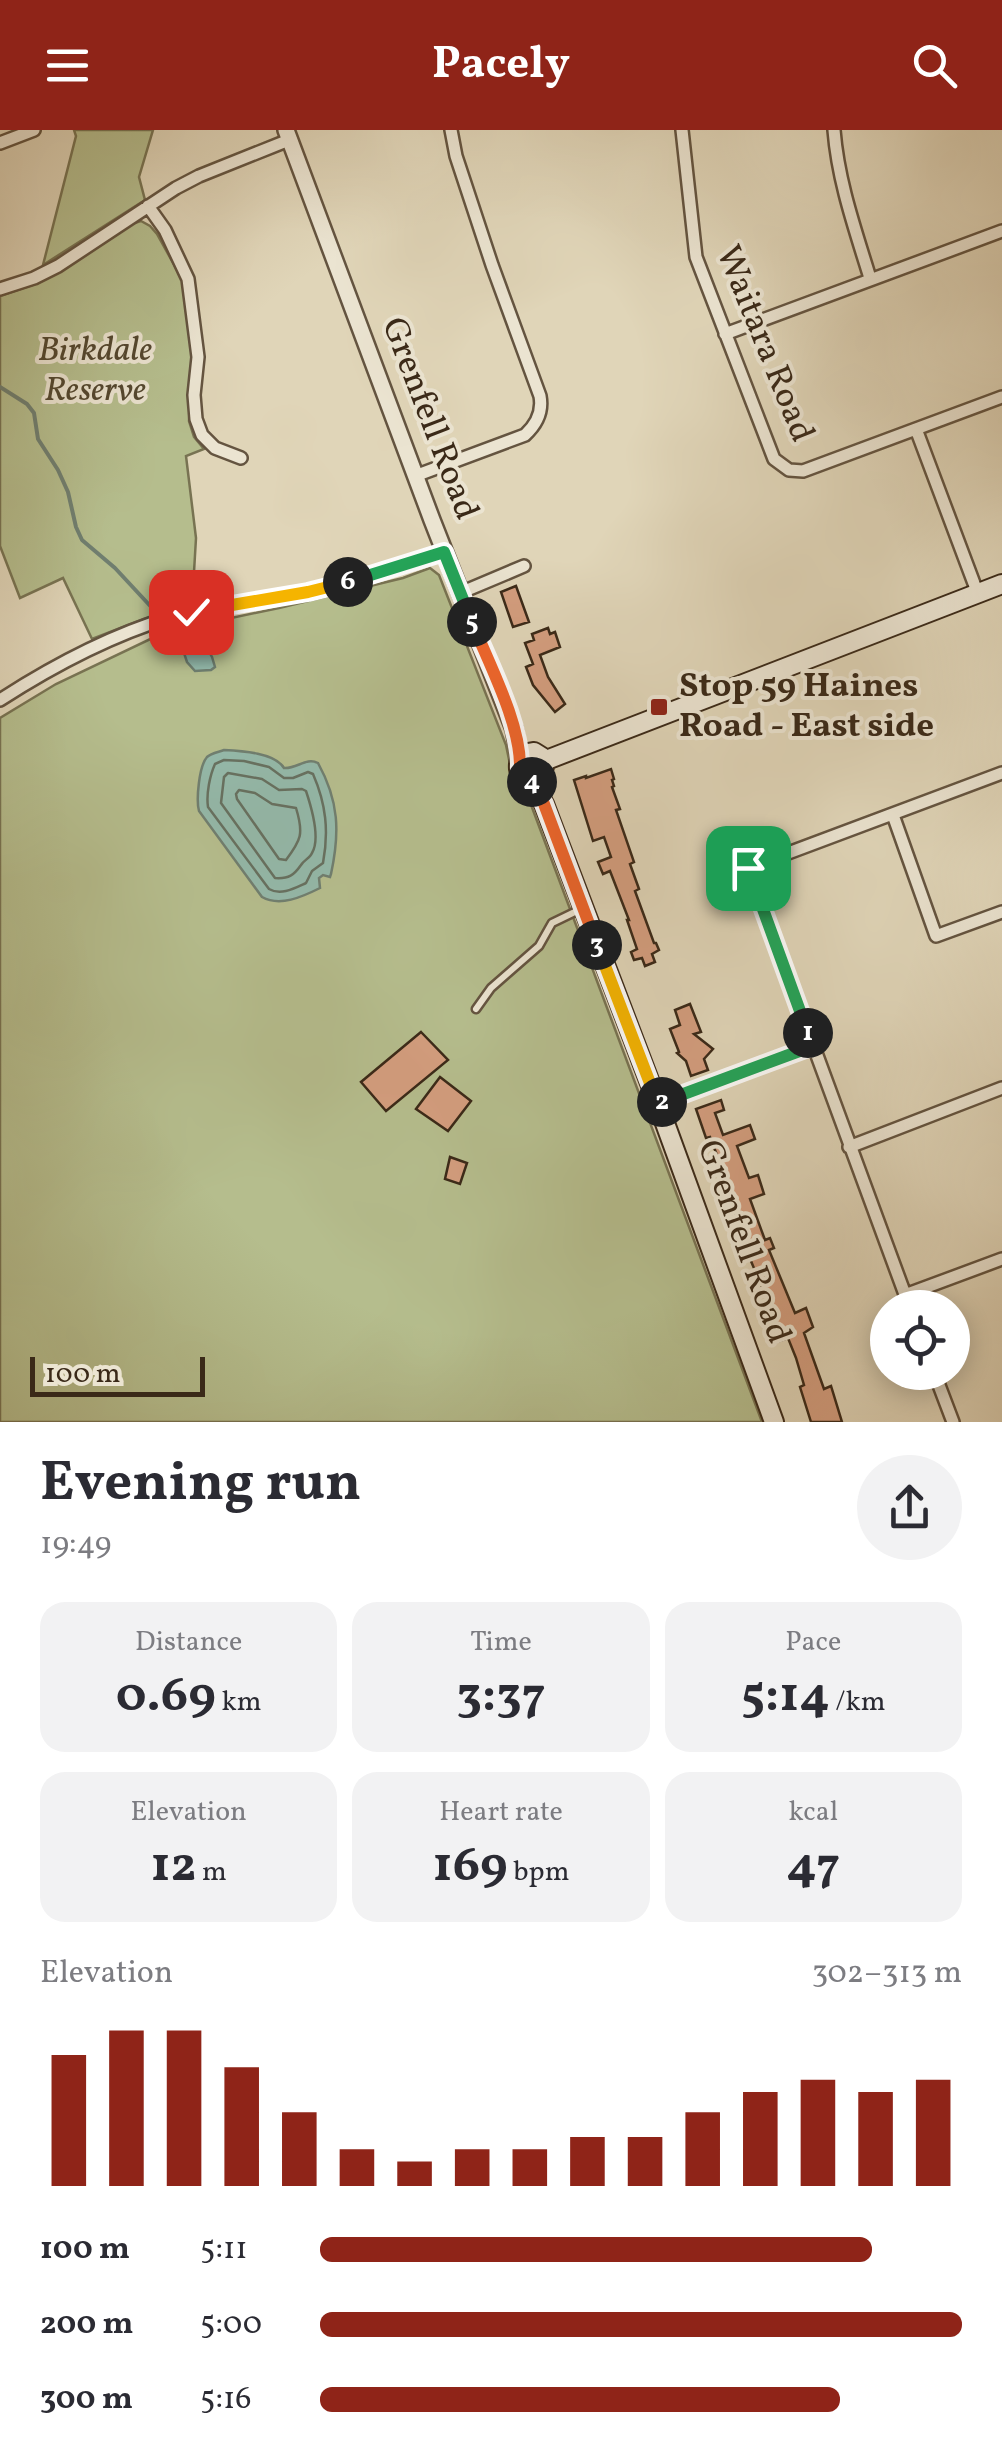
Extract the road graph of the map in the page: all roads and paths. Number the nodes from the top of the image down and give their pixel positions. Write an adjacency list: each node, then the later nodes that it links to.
1 (34, 130): 6 (street)
2 (451, 130): 15 (street)
3 (682, 130): 11 (street, Waitara Road)
4 (834, 130): 9 (street)
5 (288, 135): 7 (street); 15 (street, Grenfell Road)
6 (0, 143)
7 (148, 206): 10 (street); 14 (street)
8 (1002, 231): 9 (street)
9 (870, 278): 11 (street)
10 (0, 290)
11 (725, 334): 13 (street, Waitara Road)
12 (1002, 397): 13 (street, Waitara Road)
13 (916, 429): 20 (street)
14 (241, 458)
15 (415, 476): 16 (street, Grenfell Road)
16 (444, 552): 19 (street, Grenfell Road); 21 (street)
17 (524, 566): 19 (street)
18 (1002, 584): 20 (main road)
19 (460, 592): 22 (street, Grenfell Road)
20 (978, 594): 22 (main road)
21 (0, 700)
22 (533, 764): 25 (main road, Grenfell Road)
23 (1002, 773): 24 (street)
24 (893, 815): 26 (street); 28 (street)
25 (582, 908): 27 (lane); 30 (main road, Grenfell Road)
26 (1002, 912)
27 (476, 1009)
28 (813, 1046): 30 (street); 31 (street)
29 (1002, 1088): 31 (street)
30 (658, 1104): 36 (main road, Grenfell Road)
31 (849, 1147): 33 (street)
32 (1002, 1258): 34 (street)
33 (904, 1290)
34 (932, 1290)
35 (940, 1390): 37 (street)
36 (774, 1422)
37 (952, 1422)

